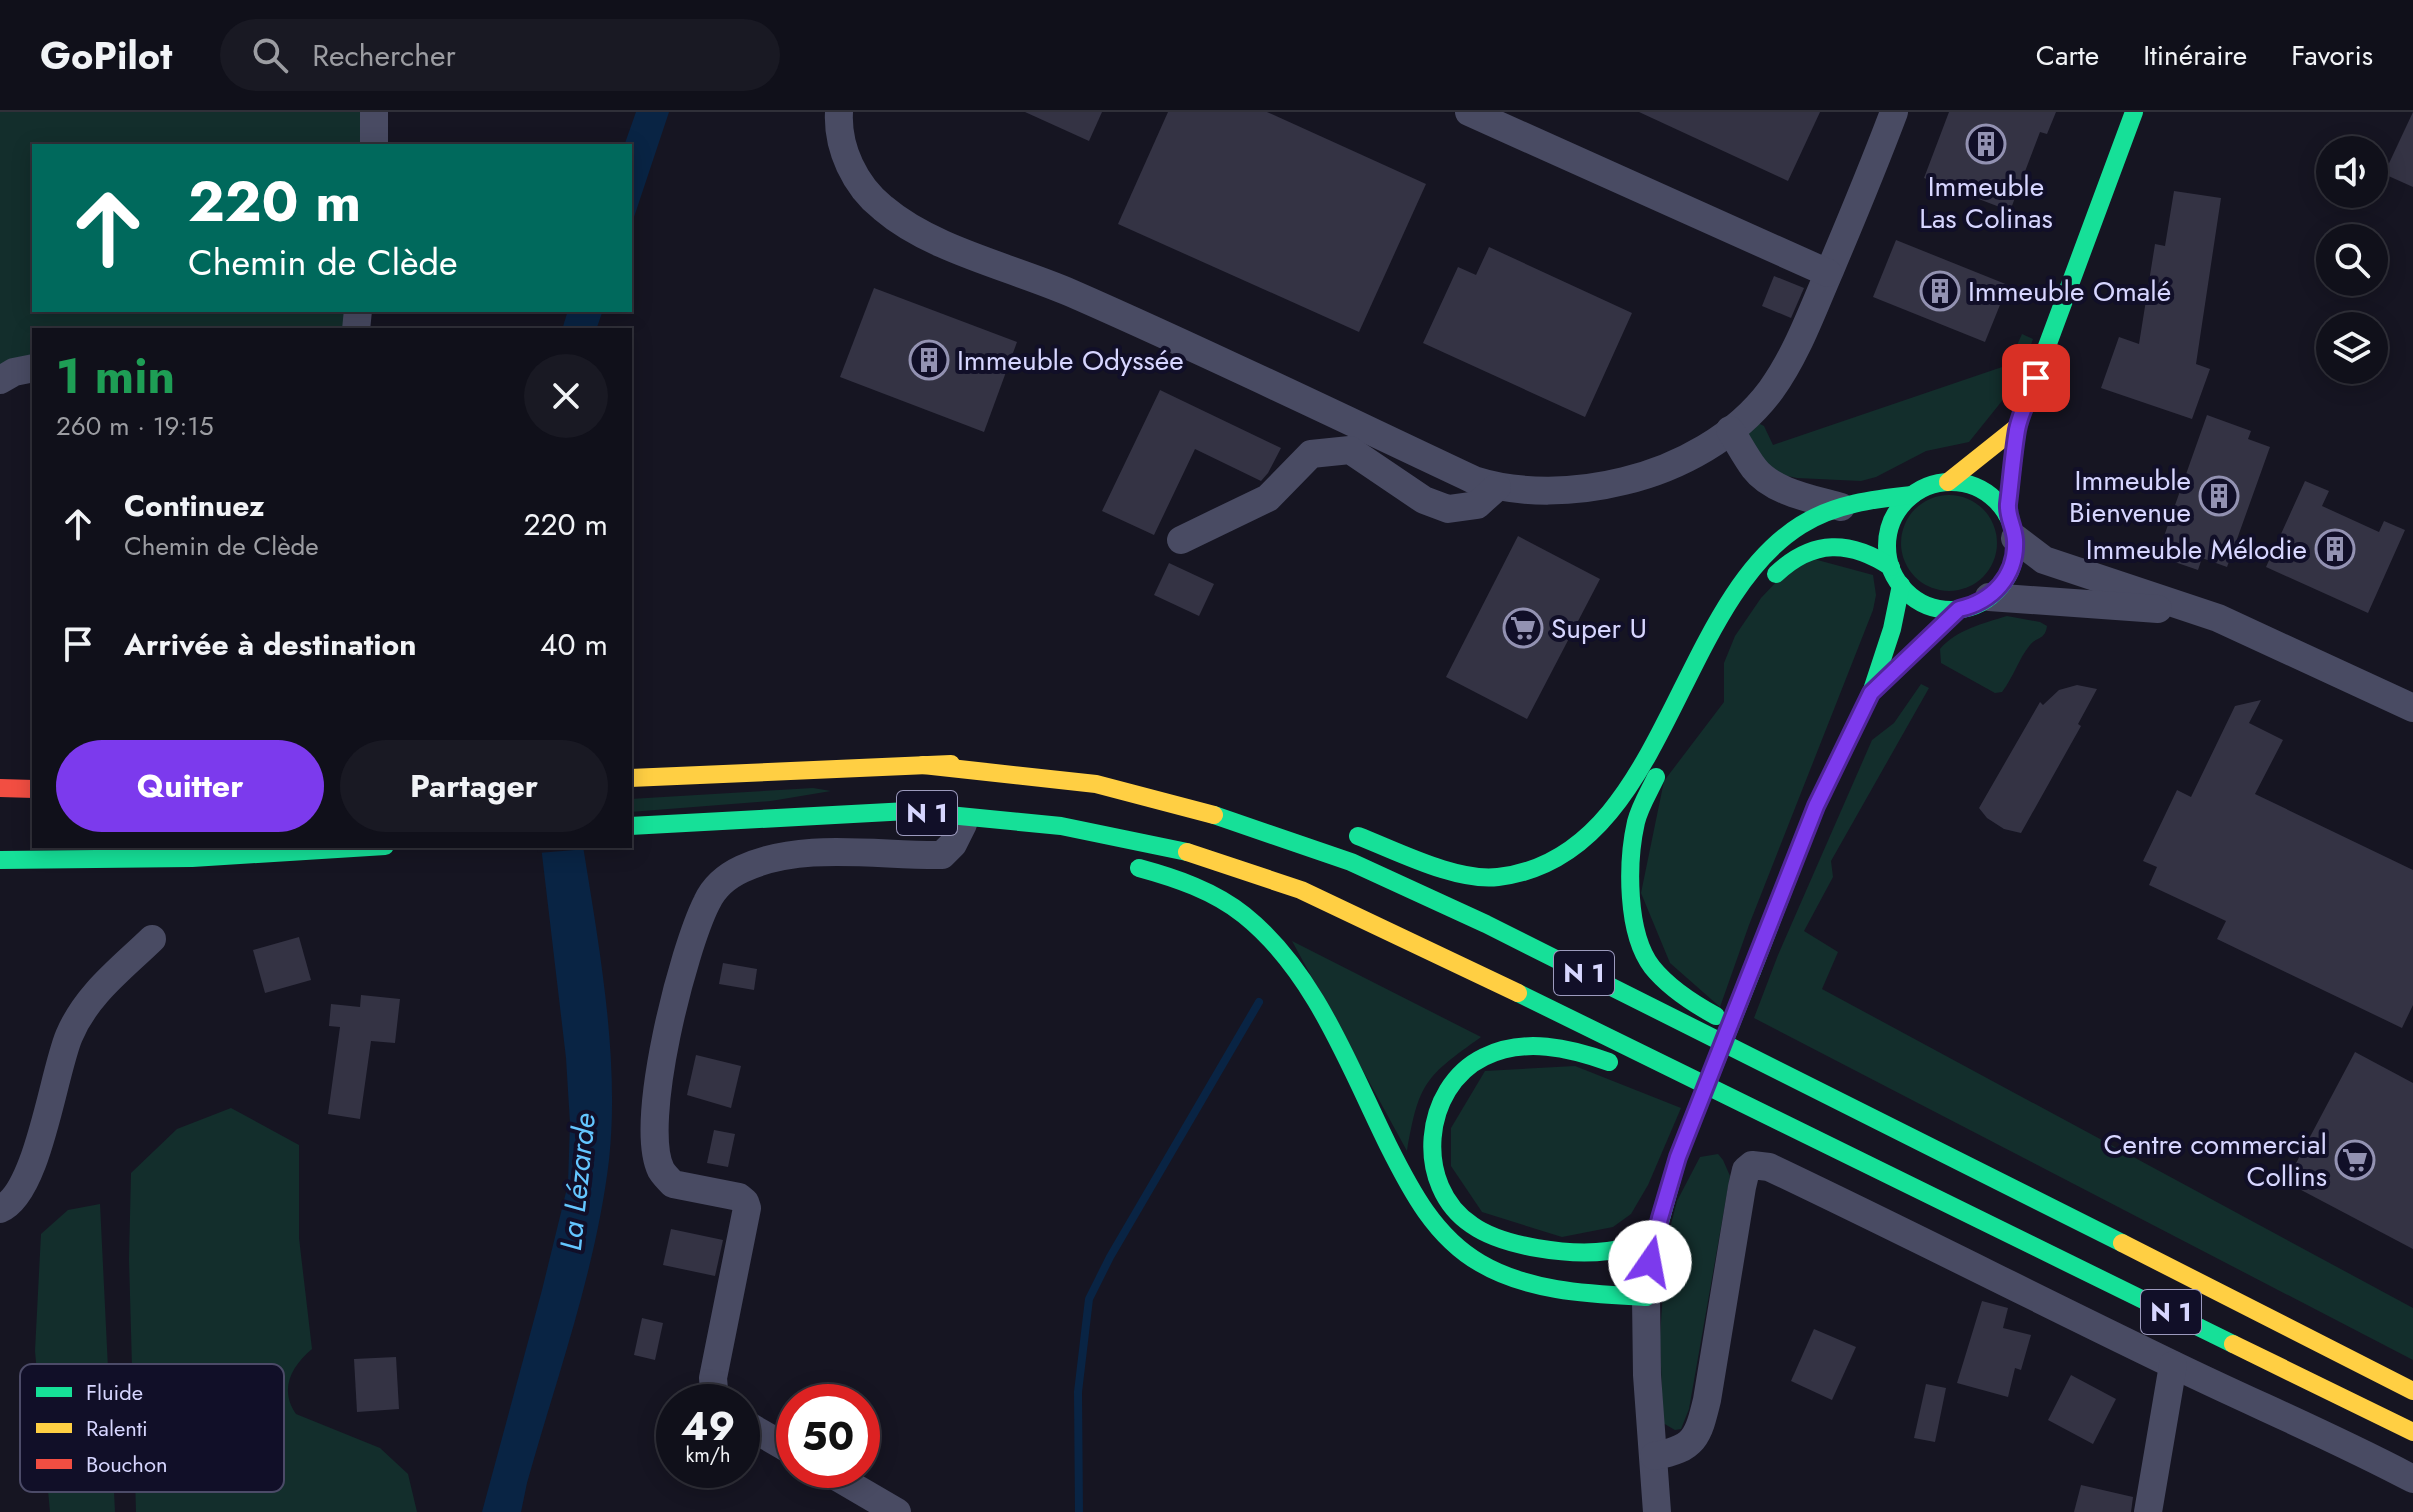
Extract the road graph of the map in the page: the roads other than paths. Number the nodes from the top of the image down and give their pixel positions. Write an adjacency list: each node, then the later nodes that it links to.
1 (374, 112): 6 (street)
2 (839, 112): 13 (street)
3 (1469, 112): 7 (street)
4 (1894, 112): 7 (street)
5 (2134, 112): 10 (main road)
6 (374, 144)
7 (1828, 273): 11 (street)
8 (32, 368): 9 (street)
9 (0, 380)
10 (2017, 427): 12 (main road); 16 (main road)
11 (1730, 430): 13 (street); 15 (street)
12 (1948, 482): 14 (main road); 16 (main road)
13 (1497, 487): 17 (street)
14 (1912, 495): 15 (main road); 18 (main road)
15 (1841, 507): 35 (main road)
16 (2011, 527): 20 (main road); 23 (street)
17 (1181, 540)
18 (1891, 567): 19 (main road); 22 (main road)
19 (1901, 585): 21 (main road); 25 (main road)
20 (1989, 597): 21 (main road); 23 (street)
21 (1959, 609): 25 (main road)
22 (1746, 611)
23 (2218, 618): 26 (street)
24 (1732, 635): 43 (main road)
25 (1871, 693): 50 (main road, bridge)
26 (2413, 708)
27 (923, 765): 28 (main road); 29 (main road, N 1); 47 (main road, N 1)
28 (1116, 769)
29 (632, 778)
30 (0, 788): 31 (main road)
31 (32, 789)
32 (908, 811): 33 (main road); 34 (main road, N 1); 48 (main road, N 1)
33 (963, 824): 36 (main road); 53 (street)
34 (632, 826)
35 (1334, 827)
36 (1039, 842)
37 (358, 848): 38 (main road)
38 (237, 857): 39 (main road); 41 (main road)
39 (0, 860)
40 (1114, 861): 51 (main road)
41 (154, 876)
42 (152, 939): 49 (street)
43 (1742, 1030)
44 (1632, 1072): 50 (main road)
45 (1840, 1081): 47 (main road)
46 (1661, 1084): 48 (main road)
47 (1966, 1163): 54 (main road, N 1)
48 (1927, 1195): 55 (main road, N 1)
49 (0, 1209)
50 (1655, 1240): 51 (main road)
51 (1646, 1297): 56 (street)
52 (2173, 1365): 56 (street); 57 (street); 61 (street)
53 (714, 1384)
54 (2413, 1391)
55 (2413, 1432)
56 (1654, 1456): 60 (street)
57 (2413, 1479)
58 (856, 1488): 59 (street)
59 (897, 1512)
60 (1657, 1512)
61 (2148, 1512)

